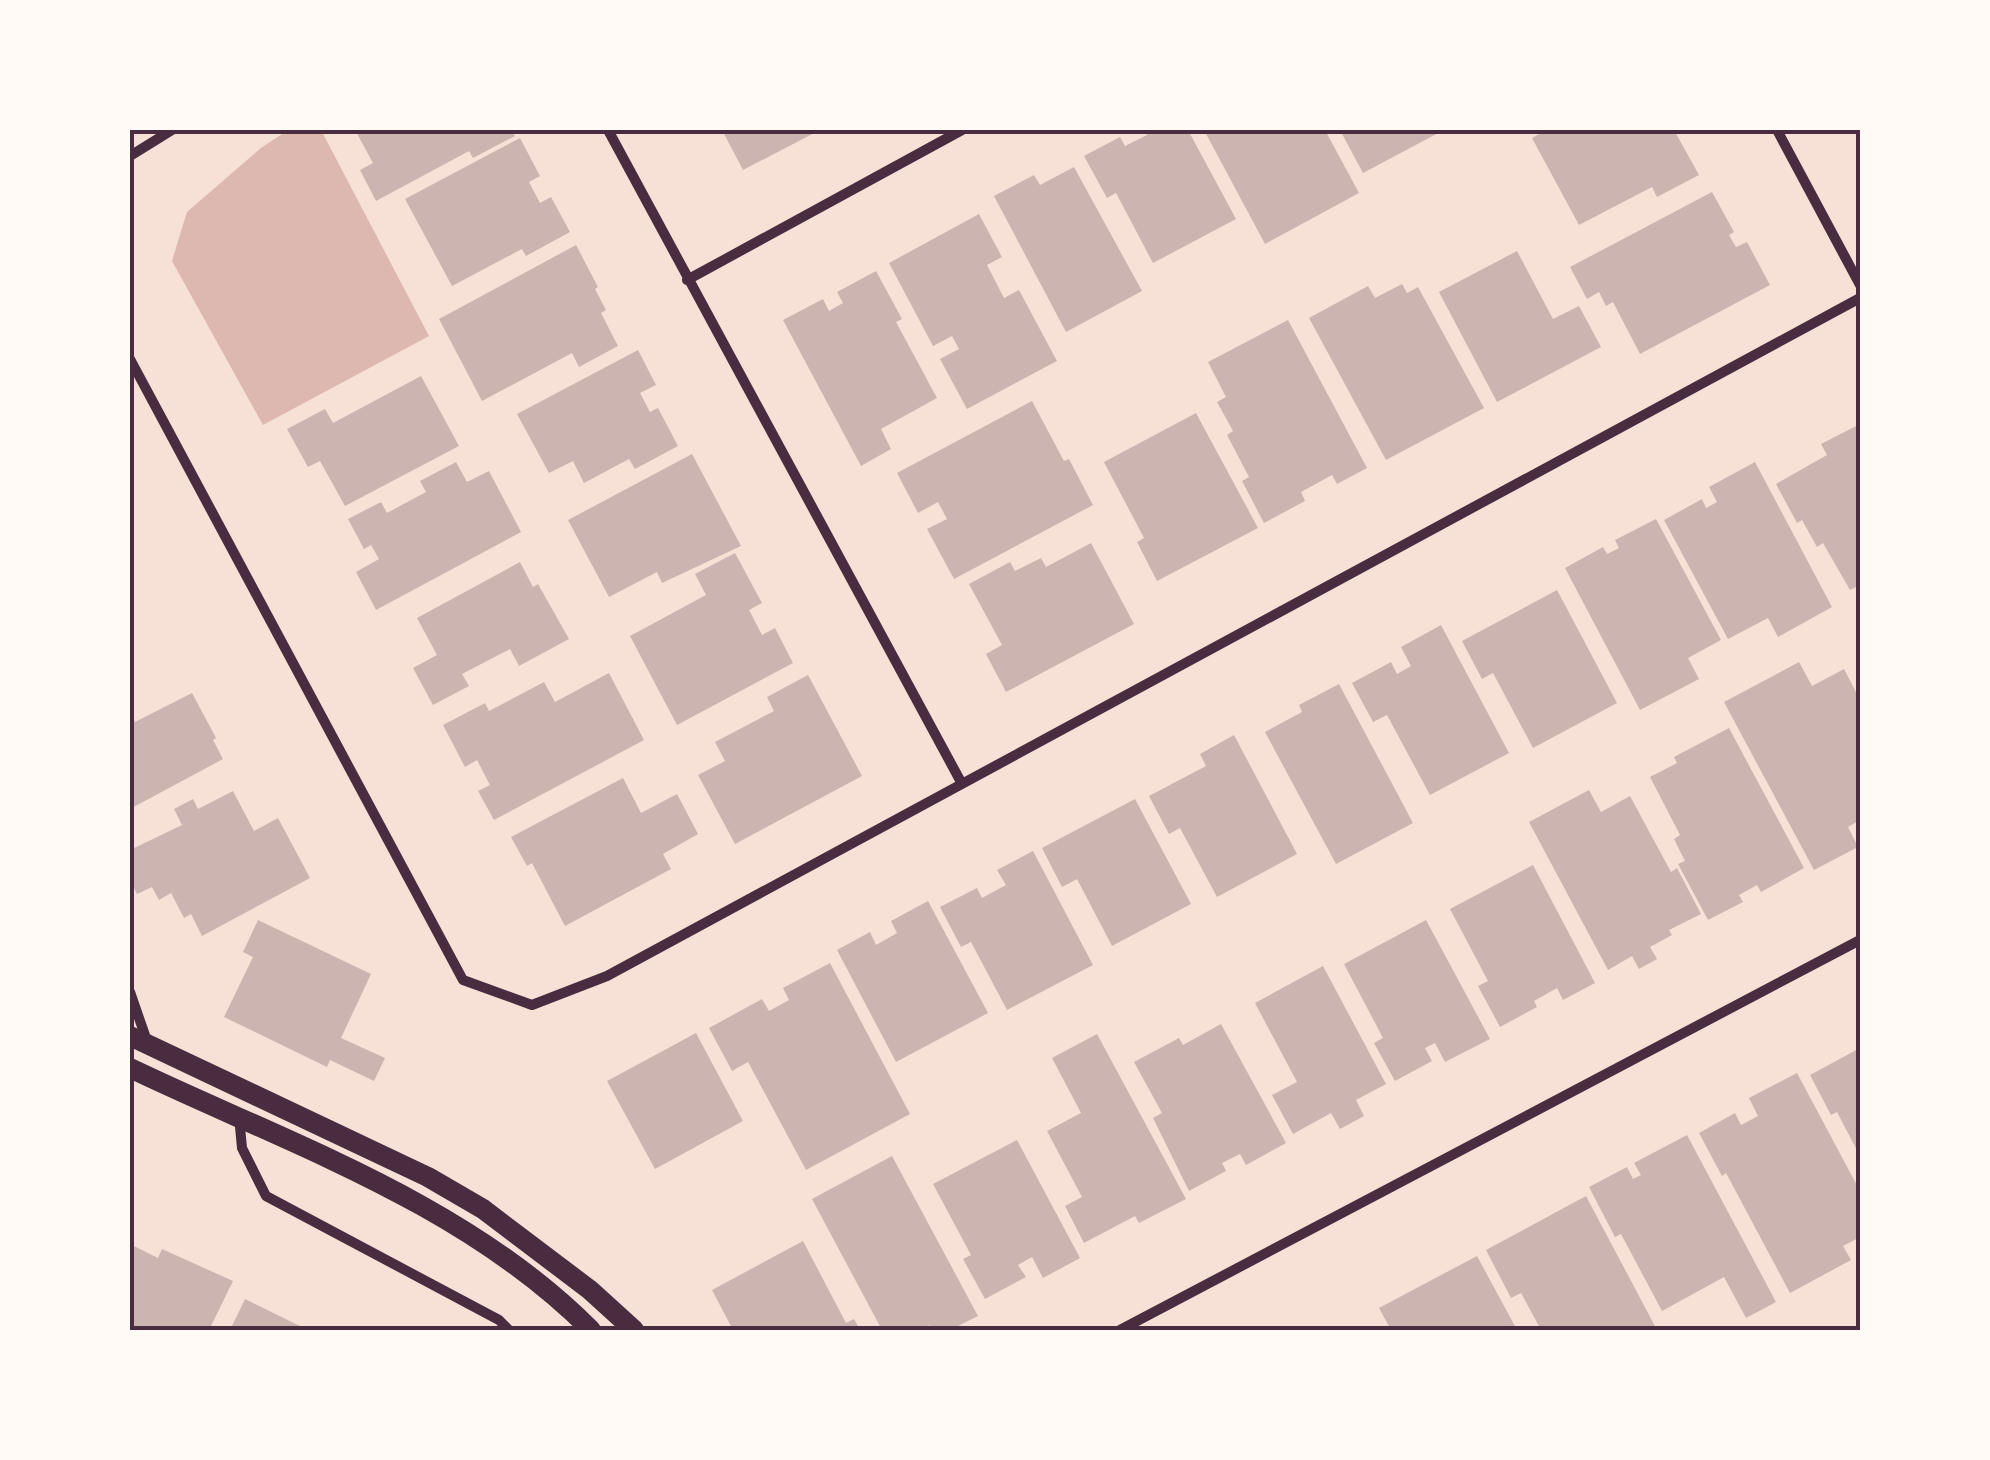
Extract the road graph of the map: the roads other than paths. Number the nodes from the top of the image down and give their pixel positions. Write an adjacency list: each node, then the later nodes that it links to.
1 (172, 130): 5 (street)
2 (608, 130): 6 (street)
3 (962, 130): 6 (street)
4 (1778, 130): 7 (street)
5 (130, 156)
6 (687, 280): 10 (street)
7 (1860, 285)
8 (1860, 298): 10 (street)
9 (130, 359): 10 (street)
10 (961, 782)
11 (1860, 940): 19 (street)
12 (130, 992): 13 (street)
13 (139, 1040): 18 (main road)
14 (130, 1068): 15 (main road)
15 (239, 1116): 16 (street); 17 (main road)
16 (509, 1330)
17 (591, 1330)
18 (634, 1330)
19 (1120, 1330)

